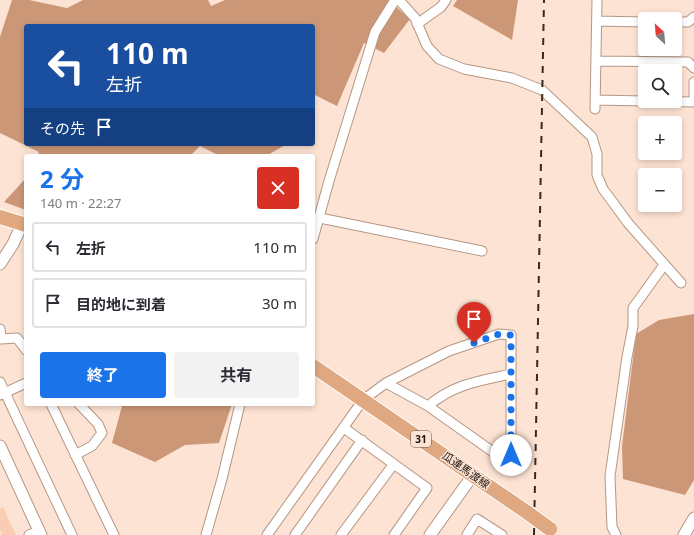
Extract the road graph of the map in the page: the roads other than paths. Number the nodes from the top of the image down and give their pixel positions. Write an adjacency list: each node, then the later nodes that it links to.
1 (395, 0): 15 (street)
2 (399, 0): 9 (street)
3 (446, 0): 9 (street)
4 (597, 0): 6 (street)
5 (694, 17): 8 (street)
6 (597, 21): 7 (street); 10 (street)
7 (638, 22)
8 (682, 22)
9 (417, 24): 20 (street)
10 (596, 61): 11 (street); 13 (street)
11 (694, 68)
12 (694, 82): 13 (street)
13 (694, 102)
14 (0, 217): 16 (main road)
15 (320, 218): 17 (street); 18 (street)
16 (24, 225): 19 (street)
17 (315, 233)
18 (482, 251)
19 (0, 264)
20 (664, 265): 21 (street); 54 (street)
21 (681, 283)
22 (0, 329): 23 (street)
23 (24, 348)
24 (315, 367): 30 (main road, 瓜連馬渡線 / 31)
25 (511, 374): 27 (street); 34 (street); 34 (street)
26 (0, 382): 29 (street)
27 (386, 383): 30 (street); 34 (street)
28 (24, 384): 29 (street)
29 (3, 394): 44 (street)
30 (363, 400): 35 (street); 40 (main road, 瓜連馬渡線 / 31)
31 (52, 406): 38 (street)
32 (81, 406): 38 (street)
33 (240, 406): 46 (street)
34 (428, 406)
35 (344, 428): 36 (street); 47 (street)
36 (362, 440): 39 (street); 48 (street)
37 (0, 446): 43 (street)
38 (75, 455): 45 (street)
39 (394, 464): 49 (street); 50 (street)
40 (473, 475): 42 (main road, 瓜連馬渡線 / 31, bridge); 51 (street)
41 (694, 518): 55 (street)
42 (554, 532)
43 (36, 534)
44 (72, 535)
45 (114, 535)
46 (206, 535)
47 (267, 535)
48 (295, 535)
49 (341, 535)
50 (394, 535)
51 (430, 535)
52 (467, 535): 53 (street)
53 (502, 535)
54 (616, 535)
55 (684, 535)

